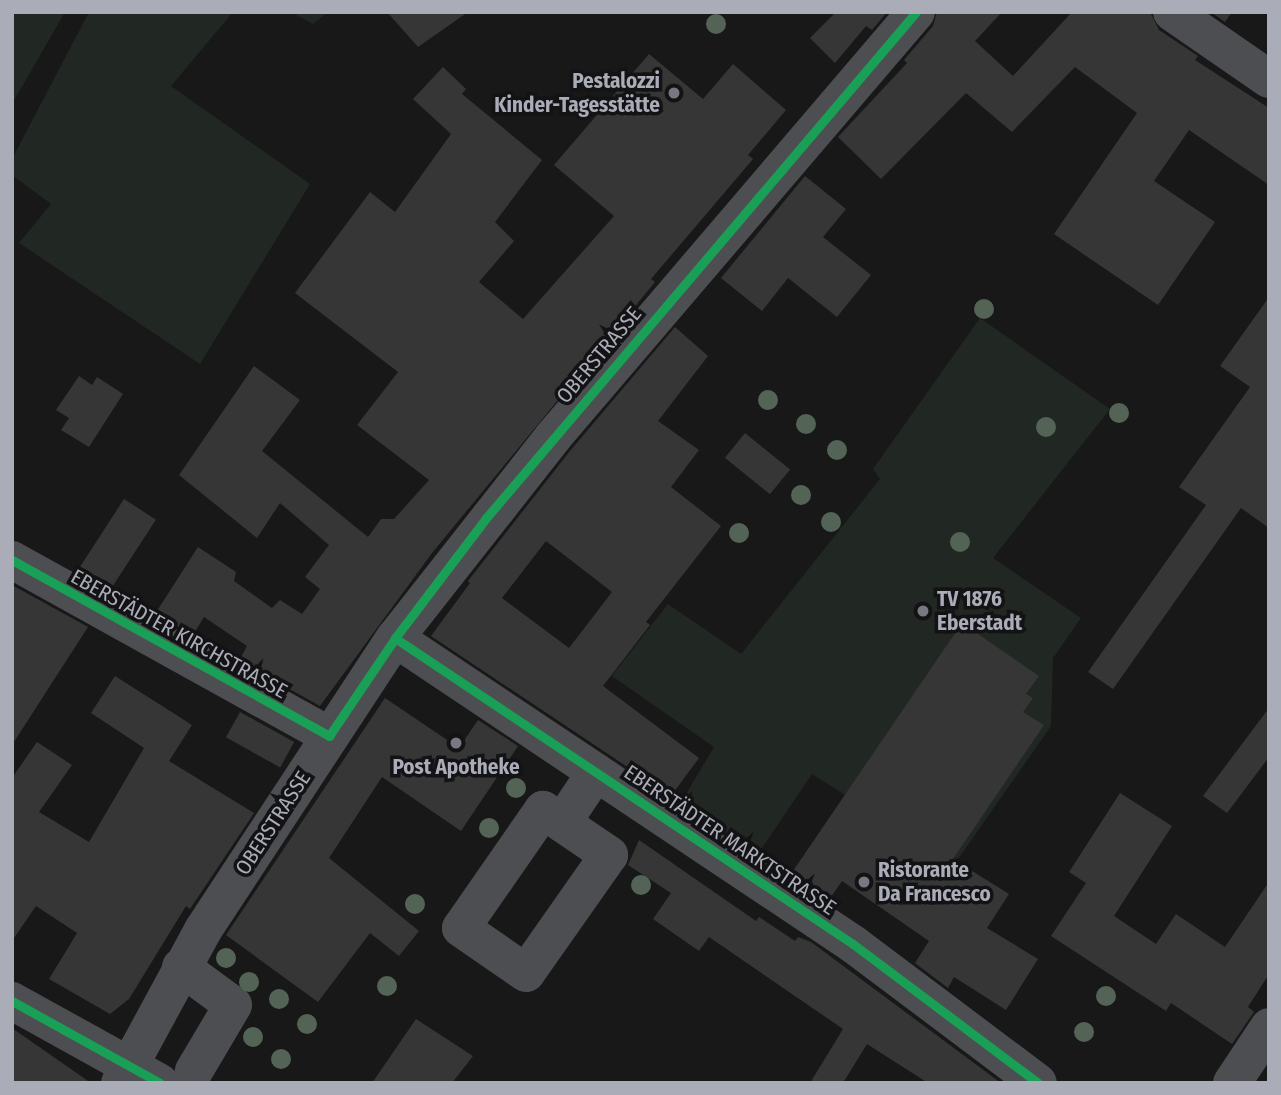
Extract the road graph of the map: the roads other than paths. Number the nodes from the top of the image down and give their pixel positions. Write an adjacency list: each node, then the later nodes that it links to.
1 (916, 12): 5 (street, OBERSTRASSE)
2 (1172, 12): 3 (street)
3 (1269, 79)
4 (12, 560): 6 (street, EBERSTÄDTER KIRCHSTRASSE)
5 (395, 638): 6 (street, OBERSTRASSE); 7 (street, EBERSTÄDTER MARKTSTRASSE)
6 (329, 736): 9 (street, OBERSTRASSE)
7 (596, 772): 8 (street); 13 (street, EBERSTÄDTER MARKTSTRASSE)
8 (562, 823)
9 (181, 967): 12 (street, OBERSTRASSE); 12 (street)
10 (12, 1000): 12 (street)
11 (1269, 1027): 14 (street)
12 (151, 1075)
13 (1038, 1083)
14 (1233, 1083)

